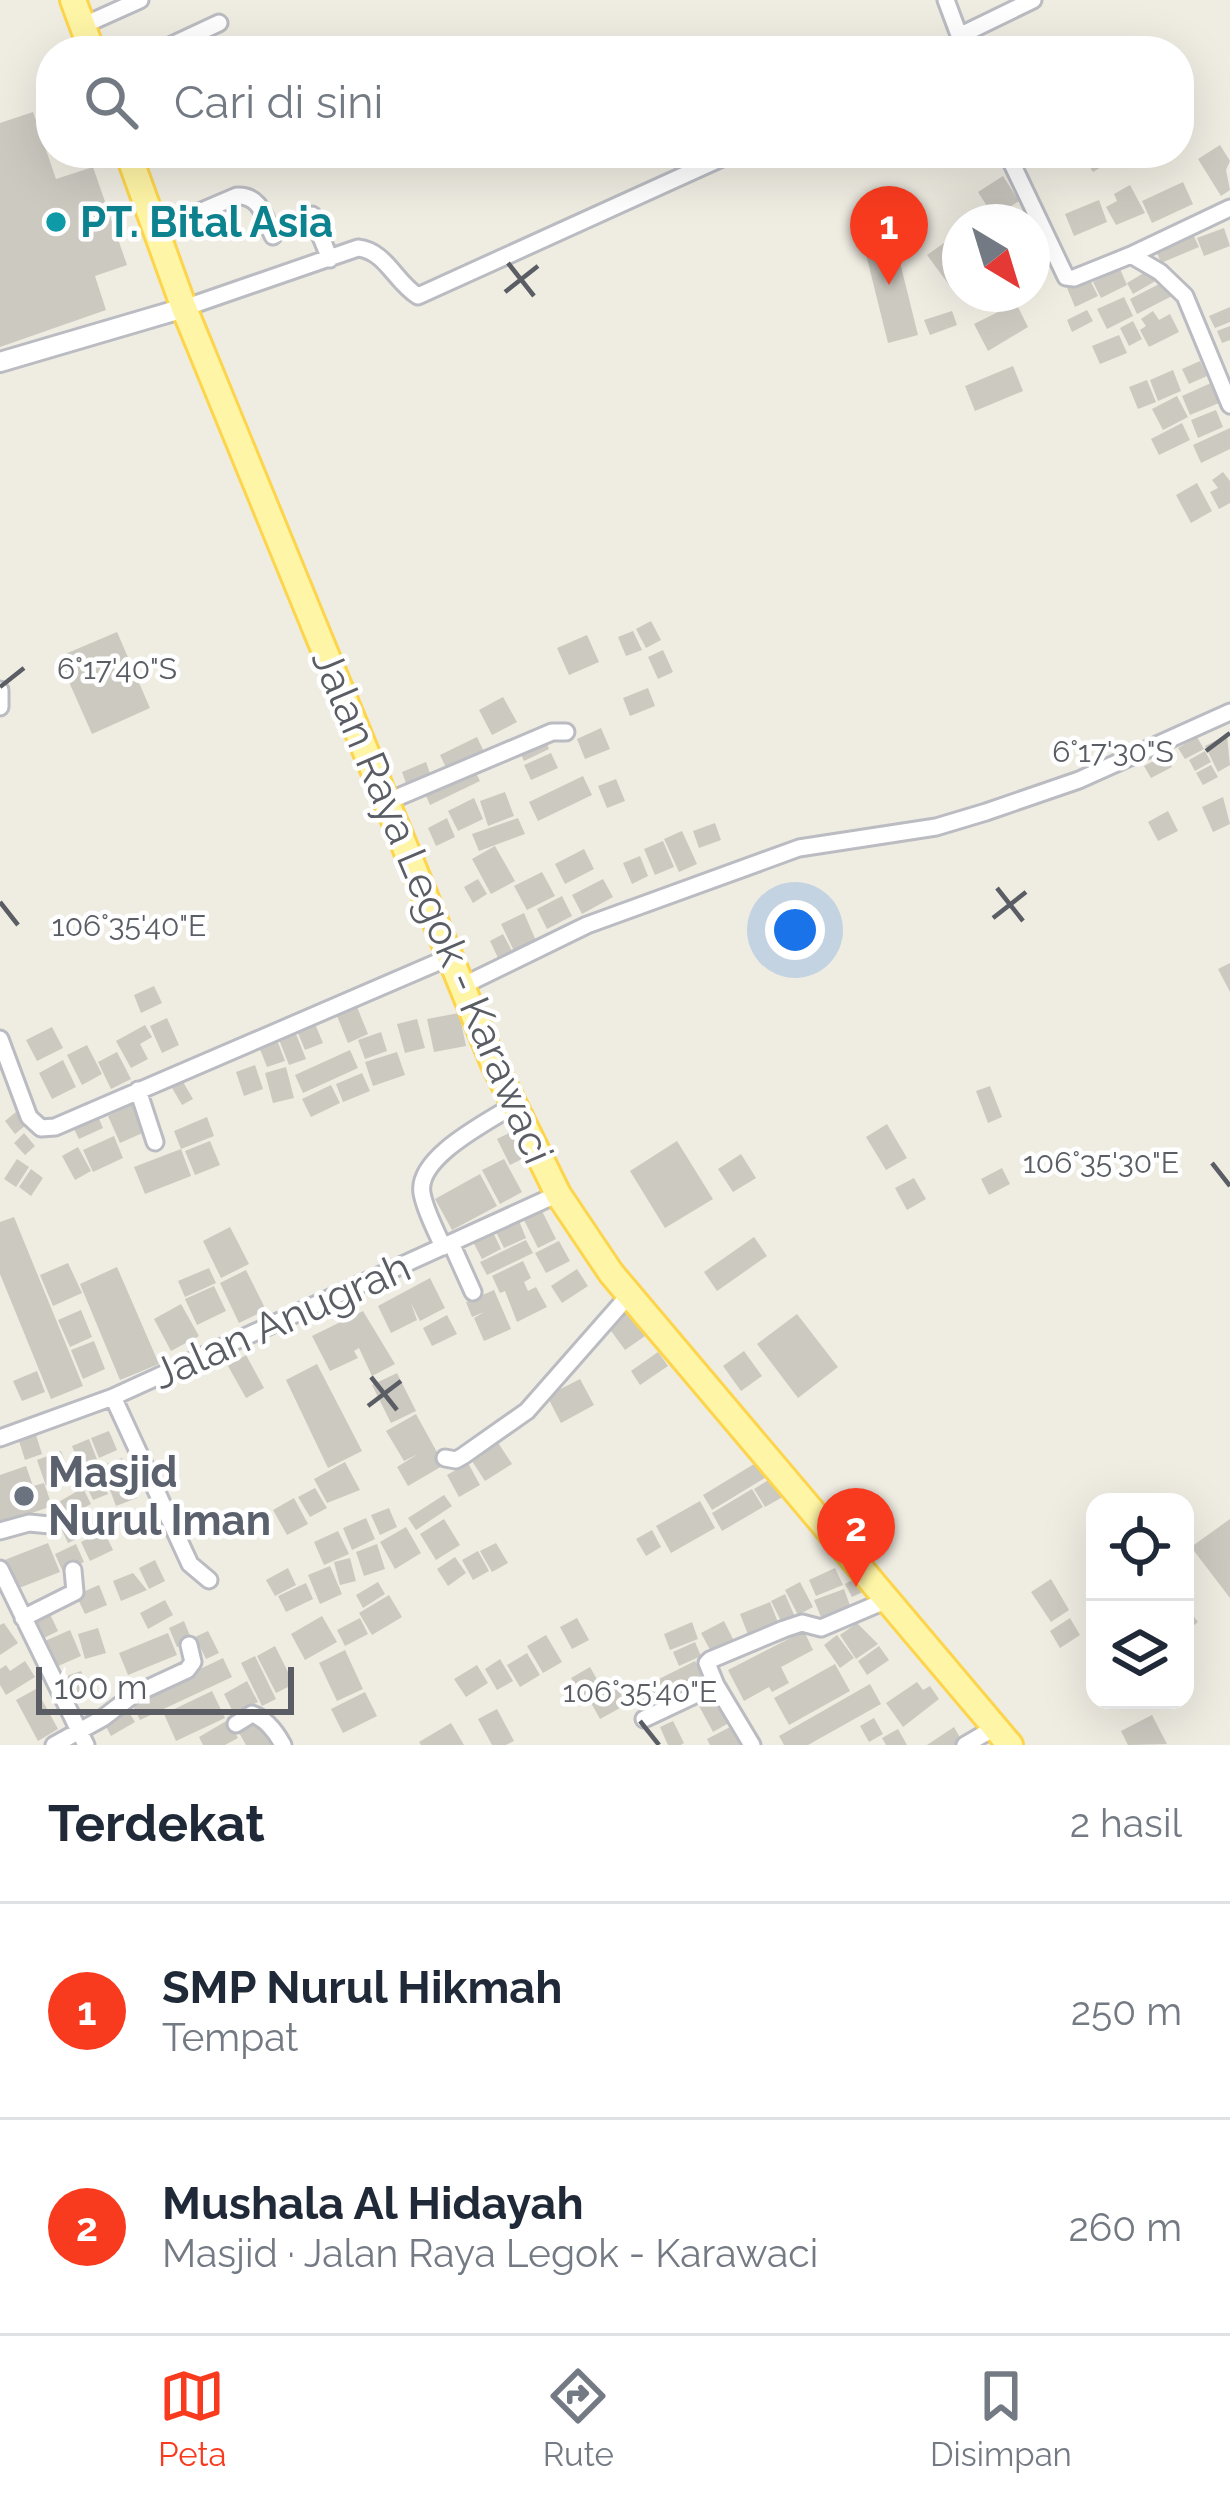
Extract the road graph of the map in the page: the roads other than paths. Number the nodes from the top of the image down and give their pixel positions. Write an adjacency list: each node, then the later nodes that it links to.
1 (73, 0): 6 (main road)
2 (140, 0): 6 (street)
3 (946, 0): 9 (street)
4 (1033, 0): 10 (street)
5 (219, 23): 8 (street)
6 (82, 26): 7 (main road)
7 (86, 36)
8 (191, 36)
9 (957, 36)
10 (978, 36)
11 (133, 168): 16 (main road, Jalan Raya Legok - Karawaci)
12 (700, 168): 19 (street)
13 (1014, 168): 18 (street)
14 (1230, 208): 18 (street)
15 (312, 215): 19 (street)
16 (155, 231): 17 (street); 20 (main road, Jalan Raya Legok - Karawaci)
17 (273, 236)
18 (1130, 255): 22 (street)
19 (330, 259): 20 (street)
20 (184, 308): 21 (street); 27 (main road, Jalan Raya Legok - Karawaci)
21 (0, 362)
22 (1230, 405)
23 (0, 690): 24 (street)
24 (0, 707)
25 (1230, 712): 29 (street)
26 (566, 732): 27 (street)
27 (385, 803): 28 (main road, Jalan Raya Legok - Karawaci)
28 (450, 957): 29 (main road, Jalan Raya Legok - Karawaci); 31 (street)
29 (461, 986): 32 (main road, Jalan Raya Legok - Karawaci)
30 (0, 1039): 31 (street)
31 (138, 1090): 33 (street)
32 (514, 1105): 34 (main road, Jalan Raya Legok - Karawaci); 35 (street)
33 (155, 1142)
34 (558, 1194): 35 (street, Jalan Anugrah); 37 (main road, Jalan Raya Legok - Karawaci)
35 (447, 1245): 36 (street); 38 (street, Jalan Anugrah)
36 (473, 1292)
37 (629, 1295): 40 (street); 46 (main road, Jalan Raya Legok - Karawaci)
38 (113, 1397): 39 (street, Jalan Anugrah); 45 (street)
39 (0, 1438)
40 (446, 1458)
41 (50, 1525): 42 (street)
42 (0, 1531)
43 (0, 1569): 47 (street)
44 (73, 1570): 47 (street)
45 (209, 1580)
46 (887, 1600): 49 (street); 52 (main road, Jalan Raya Legok - Karawaci)
47 (12, 1611): 53 (street)
48 (189, 1645): 53 (street)
49 (716, 1685): 50 (street); 56 (street)
50 (644, 1719)
51 (236, 1724): 55 (street)
52 (1003, 1736): 57 (street)
53 (83, 1738): 54 (street)
54 (54, 1745)
55 (284, 1745)
56 (752, 1745)
57 (965, 1745)

